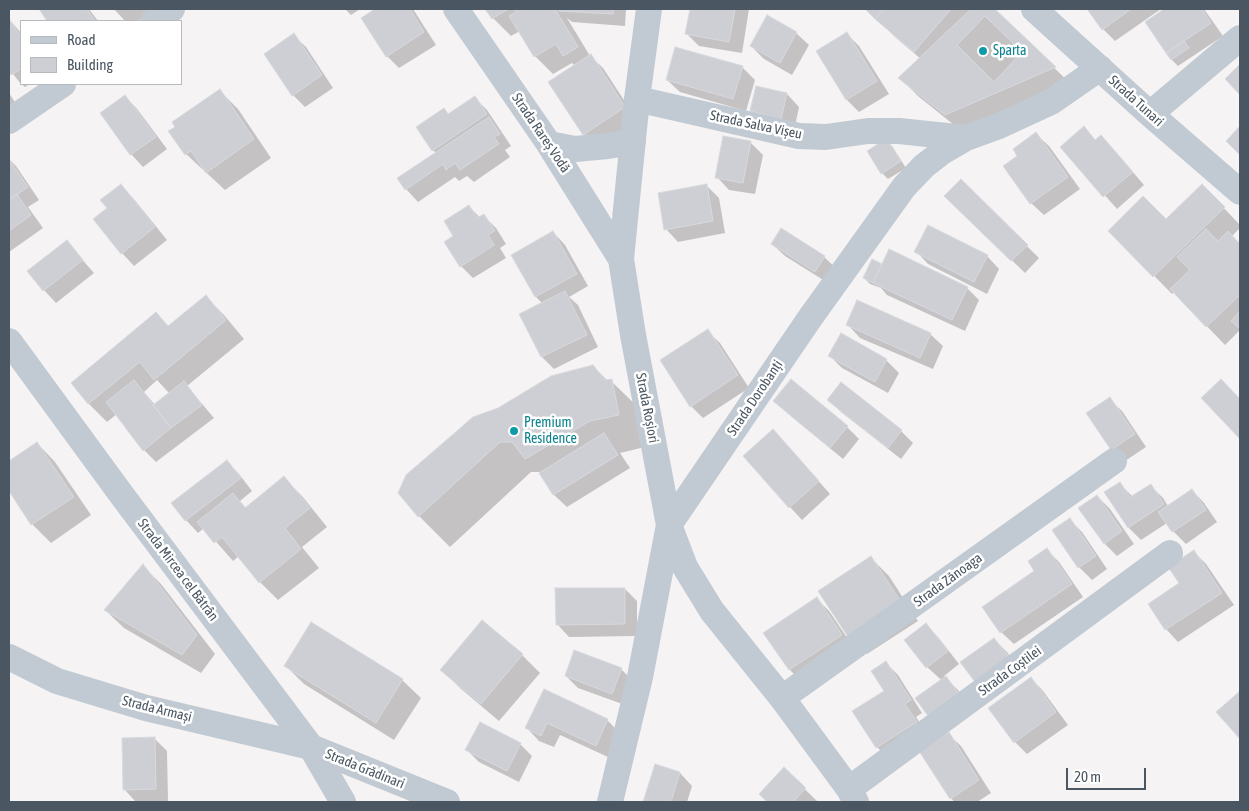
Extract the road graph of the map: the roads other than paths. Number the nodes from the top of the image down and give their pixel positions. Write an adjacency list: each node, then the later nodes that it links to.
1 (172, 9): 5 (street)
2 (456, 9): 14 (street, Strada Rareș Vodă)
3 (649, 9): 9 (street, Strada Roșiori)
4 (1040, 11): 7 (street, Strada Tunari)
5 (156, 20)
6 (1240, 38): 10 (street)
7 (1100, 68): 10 (street, Strada Tunari); 12 (street, Strada Dorobanți)
8 (62, 85): 11 (street)
9 (637, 99): 12 (street, Strada Salva Vișeu); 13 (street, Strada Roșiori)
10 (1150, 114): 15 (street, Strada Tunari)
11 (9, 121)
12 (966, 138): 19 (street, Strada Dorobanți)
13 (633, 142): 14 (street); 16 (street, Strada Roșiori)
14 (550, 144): 16 (street, Strada Rareș Vodă)
15 (1240, 192)
16 (621, 259): 19 (street, Strada Roșiori)
17 (9, 341): 23 (street, Strada Mircea cel Bătrân)
18 (1114, 461): 22 (street, Strada Zănoaga)
19 (669, 525): 22 (street); 27 (street, Strada Roșiori)
20 (1170, 553): 24 (street, Strada Coștilei)
21 (9, 657): 23 (street, Strada Armași)
22 (782, 698): 24 (street)
23 (311, 747): 25 (street, Strada Mircea cel Bătrân); 26 (street, Strada Grădinari)
24 (853, 796)
25 (343, 802)
26 (447, 802)
27 (610, 802)

